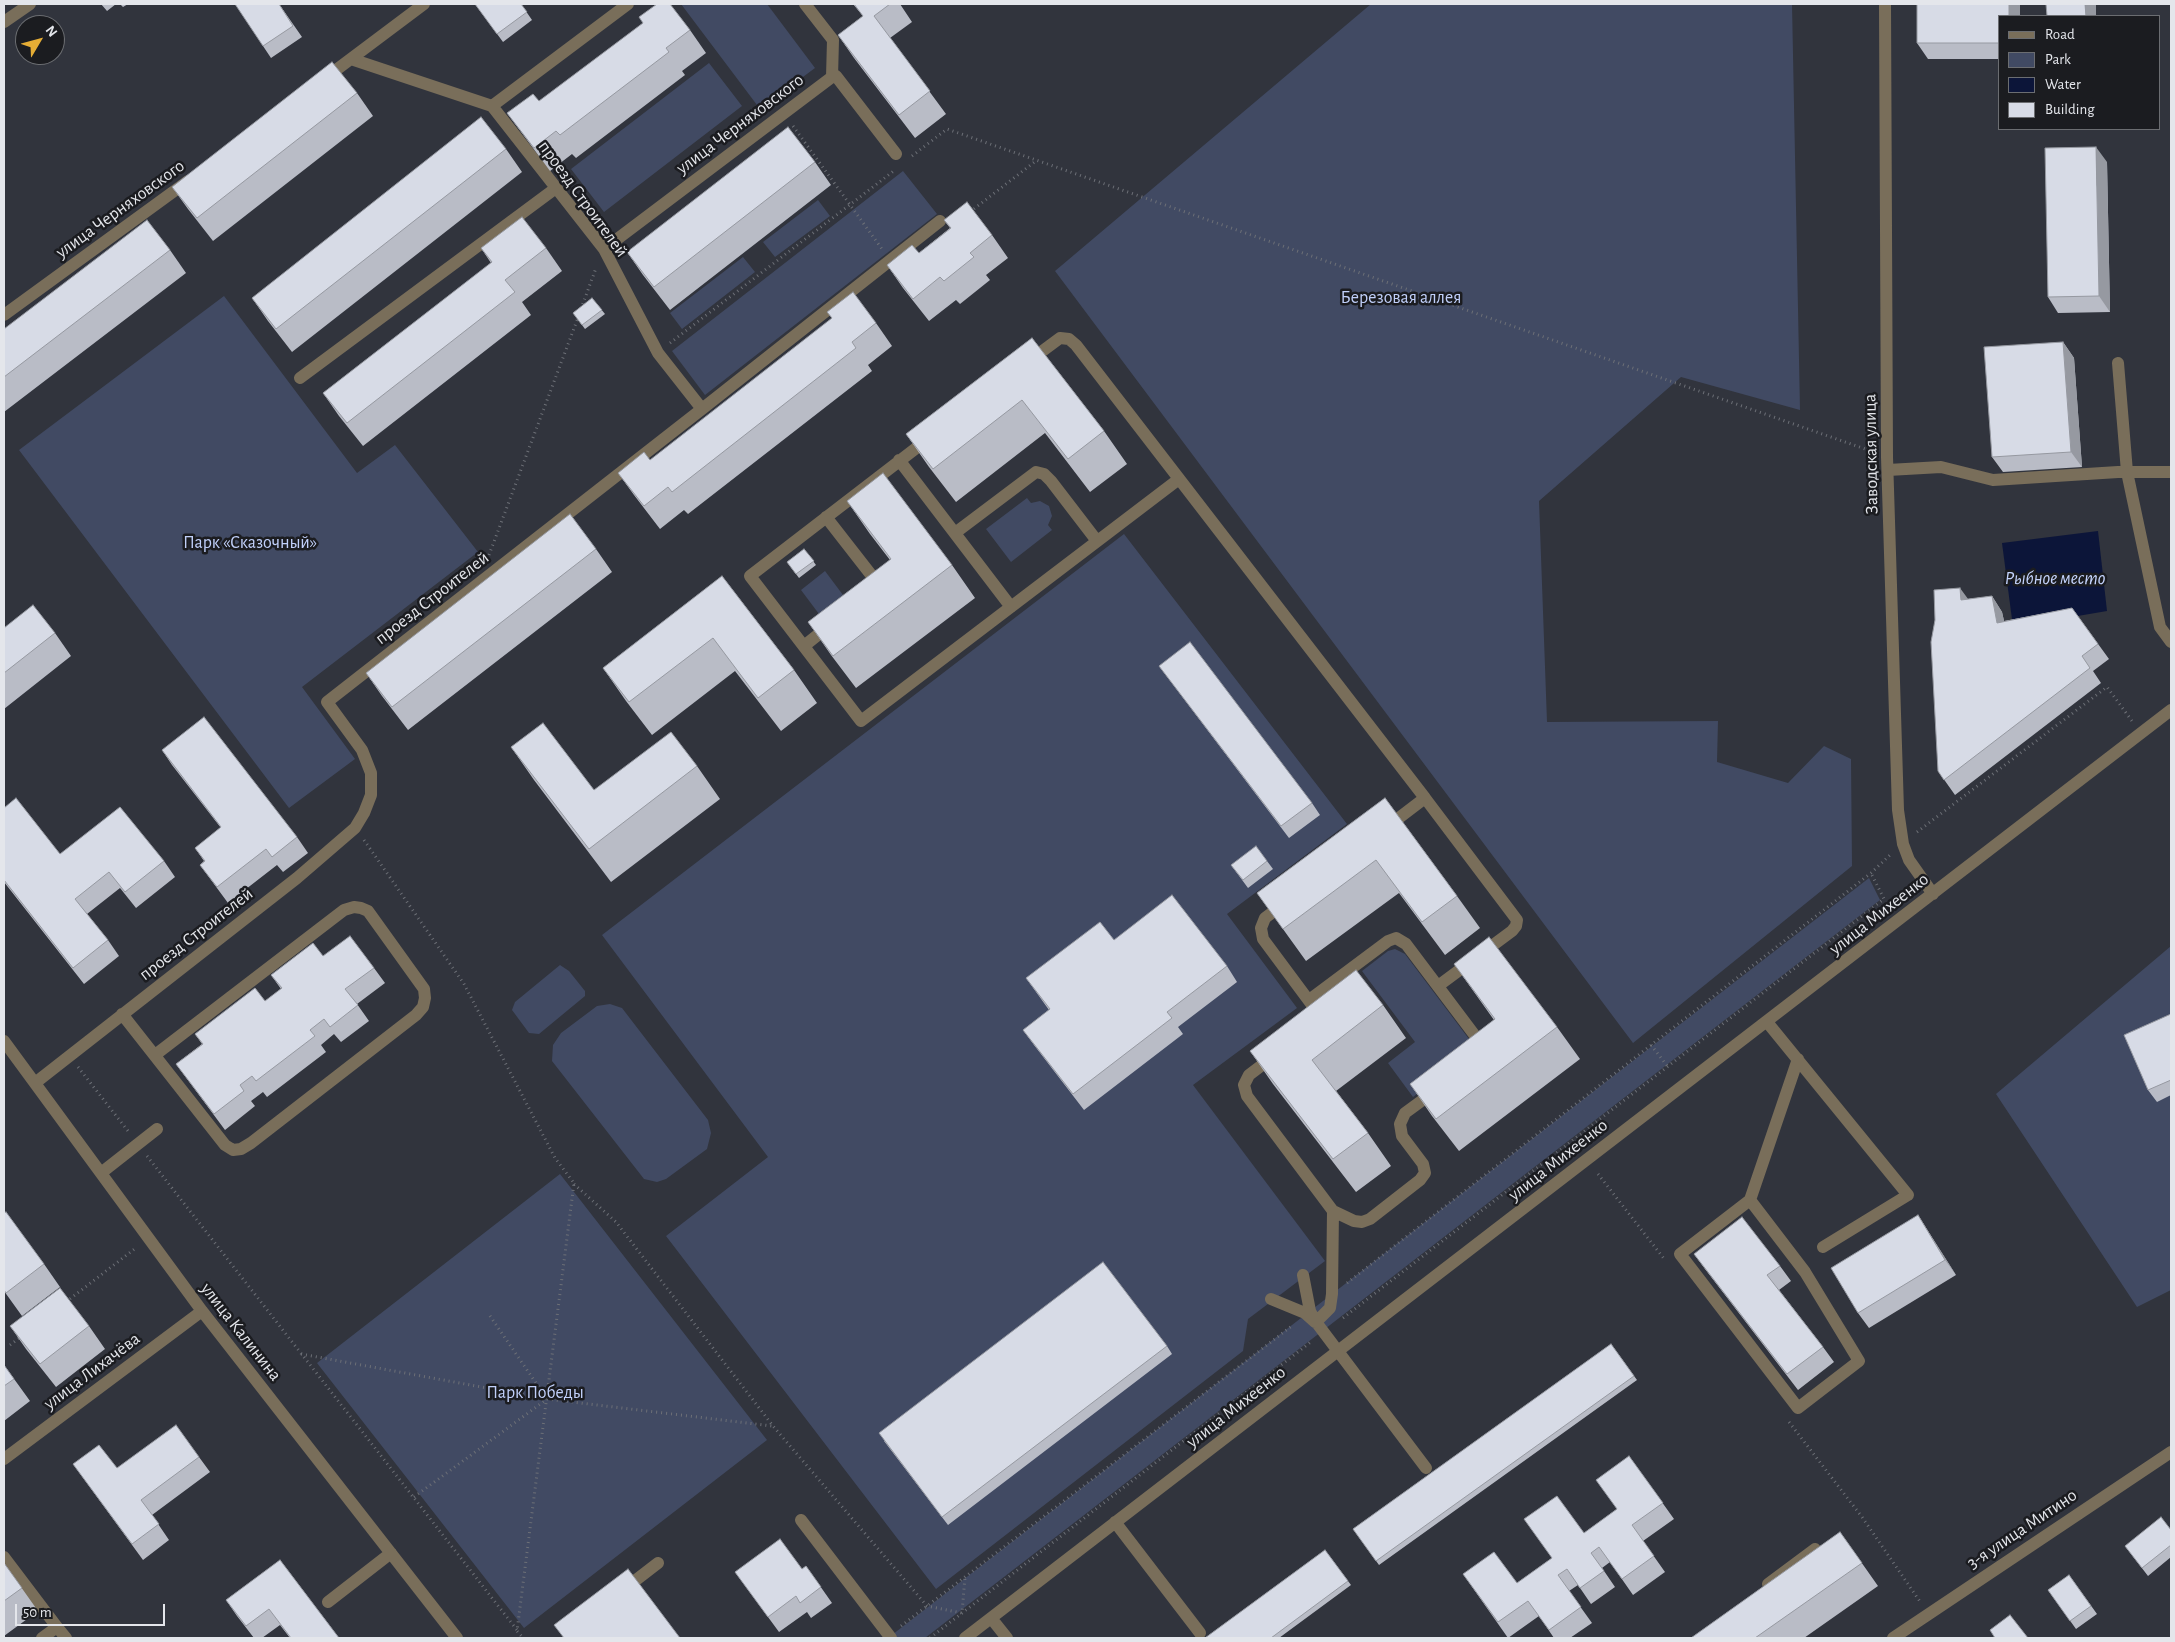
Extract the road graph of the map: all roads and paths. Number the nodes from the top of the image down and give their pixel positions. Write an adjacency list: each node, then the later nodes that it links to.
1 (30, 4): 6 (street)
2 (424, 4): 7 (street)
3 (628, 4): 10 (street)
4 (806, 4): 8 (street, улица Черняховского)
5 (1885, 4): 26 (street, Заводская улица)
6 (4, 22)
7 (351, 58): 9 (street); 10 (street)
8 (832, 77): 11 (street, улица Черняховского); 12 (street)
9 (312, 88)
10 (492, 106): 15 (street, проезд Строителей)
11 (784, 114): 17 (street, улица Черняховского); 18 (path)
12 (902, 159): 13 (path); 20 (path)
13 (1037, 160): 16 (path); 26 (path)
14 (200, 172): 19 (street, улица Черняховского)
15 (556, 188): 17 (street, проезд Строителей); 23 (street)
16 (940, 221): 18 (street)
17 (604, 249): 20 (street, проезд Строителей); 35 (path)
18 (891, 261): 24 (street)
19 (4, 315)
20 (658, 353): 24 (street, проезд Строителей)
21 (2118, 363): 29 (street)
22 (1015, 371): 31 (street)
23 (300, 378)
24 (702, 409): 43 (street, проезд Строителей)
25 (938, 431): 27 (street)
26 (1887, 457): 28 (street, Заводская улица)
27 (900, 460): 32 (street); 33 (street)
28 (1888, 470): 29 (street); 47 (street, Заводская улица)
29 (2128, 472): 30 (street); 39 (street)
30 (2171, 472)
31 (1179, 479): 34 (street); 42 (street)
32 (826, 516): 36 (street); 40 (street)
33 (955, 533): 34 (street); 37 (street)
34 (1097, 541): 37 (street)
35 (488, 557)
36 (863, 600)
37 (1011, 607): 40 (street)
38 (840, 617): 40 (street)
39 (2171, 642)
40 (804, 646)
41 (2168, 714): 47 (street, улица Михеенко)
42 (1425, 798): 44 (street); 48 (street)
43 (355, 828): 50 (street, проезд Строителей); 66 (path)
44 (1377, 834)
45 (1871, 874): 60 (path)
46 (1297, 894): 49 (street)
47 (1933, 894): 51 (street, улица Михеенко)
48 (1438, 986): 49 (street); 58 (street)
49 (1309, 1000): 52 (street)
50 (122, 1014): 56 (street); 57 (street, проезд Строителей)
51 (1767, 1022): 59 (street); 80 (street, улица Михеенко)
52 (1313, 1027)
53 (4, 1041): 61 (street, улица Калинина)
54 (1651, 1045): 60 (path)
55 (1281, 1051): 68 (street)
56 (155, 1055): 56 (street)
57 (69, 1056): 61 (street, проезд Строителей); 64 (path)
58 (1475, 1060)
59 (1798, 1060): 67 (street); 70 (street)
60 (1668, 1067): 77 (path)
61 (35, 1083): 65 (street, улица Калинина)
62 (1444, 1084): 68 (street)
63 (157, 1129): 64 (street)
64 (137, 1144): 65 (street); 81 (path)
65 (101, 1173): 74 (street, улица Калинина)
66 (574, 1183): 82 (path); 83 (path)
67 (1750, 1200): 67 (street)
68 (1333, 1211): 76 (street)
69 (137, 1247): 73 (path)
70 (1822, 1247)
71 (1303, 1275): 76 (street)
72 (1271, 1299): 76 (street)
73 (62, 1305)
74 (202, 1311): 85 (street, улица Лихачёва); 91 (street, улица Калинина)
75 (488, 1313): 82 (path)
76 (1316, 1322): 77 (street)
77 (1324, 1333): 80 (street); 98 (path)
78 (25, 1334): 79 (path)
79 (10, 1345)
80 (1338, 1351): 86 (street); 89 (street, улица Михеенко)
81 (301, 1354): 82 (path); 87 (path)
82 (548, 1399): 83 (path); 87 (path); 101 (path)
83 (772, 1426): 98 (path)
84 (2171, 1452): 111 (street, 3-я улица Митино)
85 (4, 1459)
86 (1426, 1468)
87 (414, 1497): 101 (path)
88 (802, 1520): 107 (street)
89 (1116, 1522): 99 (street, улица Михеенко); 102 (street)
90 (1815, 1550): 95 (street)
91 (391, 1553): 97 (street); 105 (street, улица Калинина)
92 (4, 1556): 100 (street)
93 (658, 1563): 96 (street)
94 (965, 1577): 98 (path)
95 (1754, 1594)
96 (613, 1598)
97 (328, 1602)
98 (962, 1613): 108 (path)
99 (991, 1618): 109 (street, улица Михеенко); 110 (street)
100 (58, 1627): 103 (street); 104 (street)
101 (517, 1631): 106 (path)
102 (1200, 1634)
103 (42, 1638)
104 (66, 1638)
105 (457, 1638)
106 (523, 1638)
107 (891, 1638)
108 (930, 1638)
109 (965, 1638)
110 (1006, 1638)
111 (1893, 1638)

